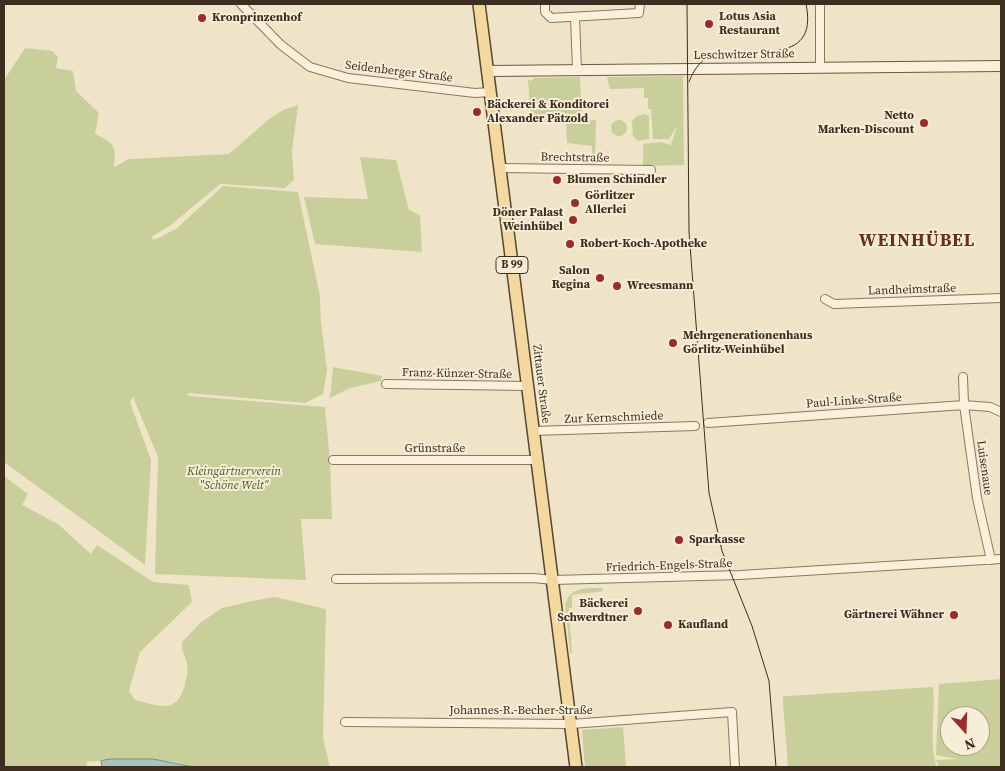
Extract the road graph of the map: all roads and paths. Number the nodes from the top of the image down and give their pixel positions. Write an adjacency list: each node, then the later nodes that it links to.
1 (241, 4): 11 (street, Seidenberger Straße)
2 (479, 4): 10 (main road, Zittauer Straße / B 99)
3 (545, 4): 6 (street)
4 (640, 4): 6 (street)
5 (820, 4): 7 (street)
6 (575, 18): 9 (street)
7 (820, 66): 8 (street, Leschwitzer Straße); 9 (street, Leschwitzer Straße)
8 (1001, 66)
9 (577, 69): 10 (street, Leschwitzer Straße)
10 (487, 71): 11 (main road, Zittauer Straße / B 99)
11 (490, 92): 12 (main road, Zittauer Straße / B 99)
12 (500, 168): 13 (street, Brechtstraße); 18 (main road, Zittauer Straße / B 99)
13 (651, 170)
14 (1001, 298): 15 (street, Landheimstraße)
15 (825, 299)
16 (963, 377): 19 (street, Luisenaue)
17 (386, 384): 18 (street, Franz-Künzer-Straße)
18 (527, 386): 23 (main road, Zittauer Straße / B 99)
19 (964, 405): 20 (street, Paul-Linke-Straße); 21 (street, Paul-Linke-Straße); 27 (street, Luisenaue)
20 (1001, 412)
21 (708, 423)
22 (695, 426): 23 (street, Zur Kernschmiede)
23 (533, 431): 25 (main road, Zittauer Straße / B 99)
24 (333, 460): 25 (street, Grünstraße)
25 (537, 460): 29 (main road, Zittauer Straße / B 99)
26 (1001, 559): 27 (street, Friedrich-Engels-Straße)
27 (991, 560): 29 (street, Friedrich-Engels-Straße)
28 (336, 579): 29 (street, Friedrich-Engels-Straße)
29 (553, 580): 31 (main road, Zittauer Straße / B 99)
30 (345, 722): 31 (street, Johannes-R.-Becher-Straße)
31 (571, 724): 32 (main road, Zittauer Straße / B 99); 33 (street, Johannes-R.-Becher-Straße)
32 (576, 767)
33 (735, 767)

